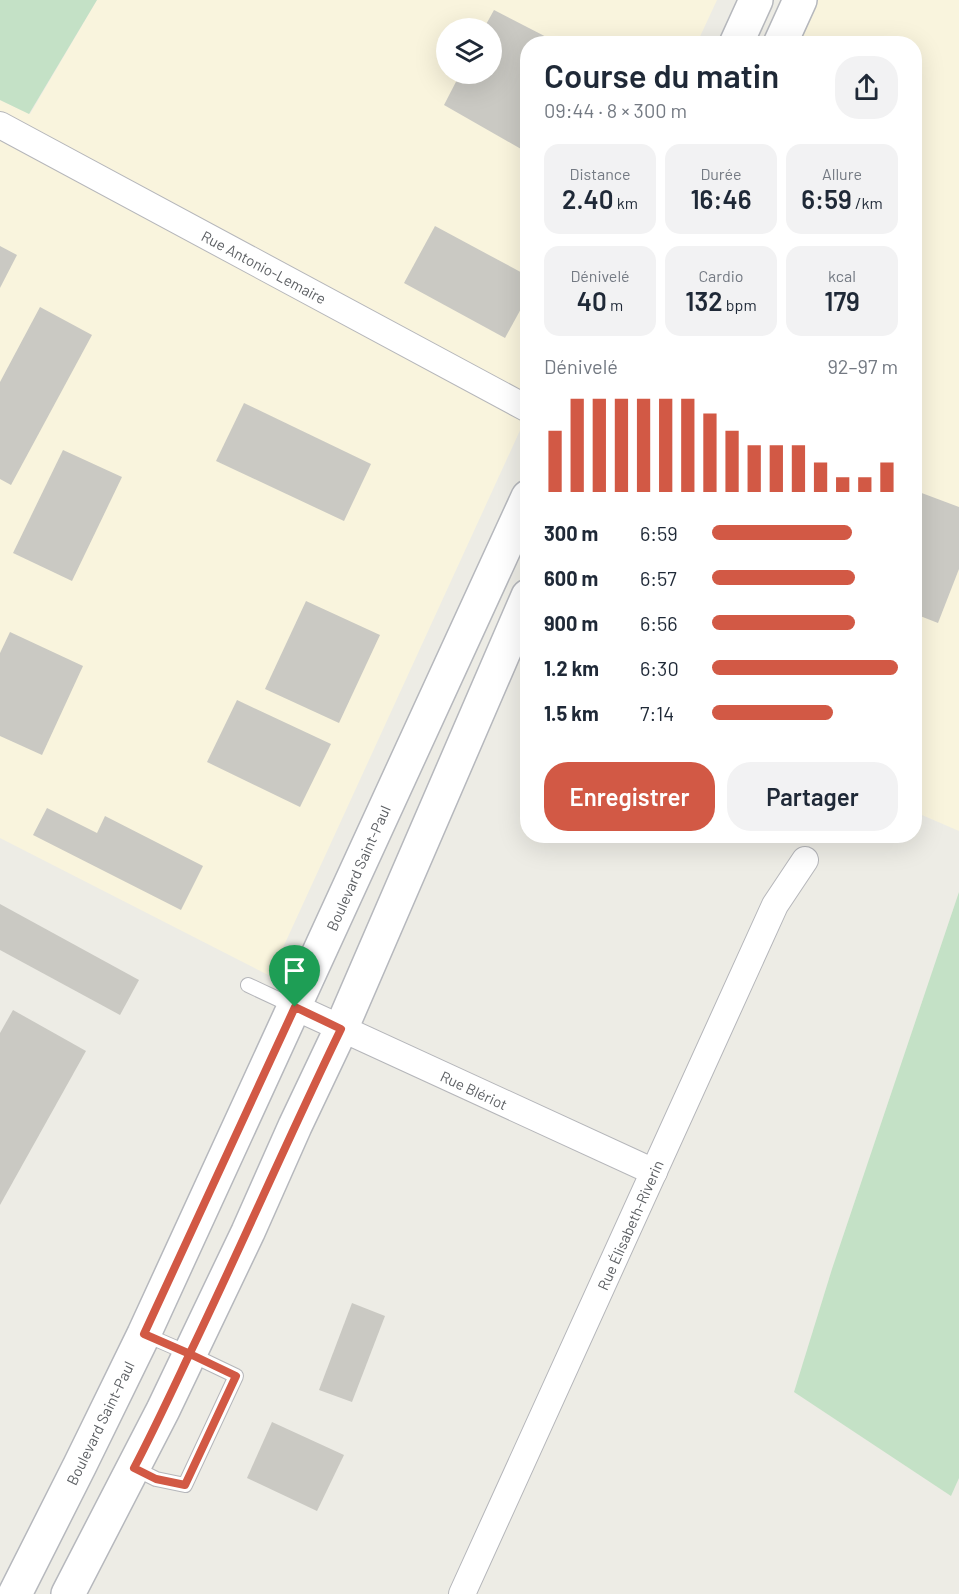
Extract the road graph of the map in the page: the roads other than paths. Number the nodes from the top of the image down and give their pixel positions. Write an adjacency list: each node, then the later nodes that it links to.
1 (756, 0): 3 (main road)
2 (800, 0): 4 (main road)
3 (740, 36)
4 (784, 36)
5 (0, 125): 6 (street, Rue Antonio-Lemaire)
6 (520, 406)
7 (520, 515): 11 (main road, Boulevard Saint-Paul)
8 (520, 615): 12 (main road)
9 (805, 860): 13 (street, Rue Élisabeth-Riverin)
10 (248, 986): 11 (lane)
11 (295, 1007): 12 (street, Rue Blériot); 14 (main road, Boulevard Saint-Paul)
12 (341, 1029): 13 (street, Rue Blériot); 15 (main road)
13 (654, 1173): 17 (street, Rue Élisabeth-Riverin)
14 (144, 1334): 15 (lane); 18 (main road, Boulevard Saint-Paul)
15 (190, 1354): 16 (main road); 16 (lane)
16 (134, 1468): 19 (main road)
17 (465, 1593)
18 (15, 1594)
19 (68, 1594)

